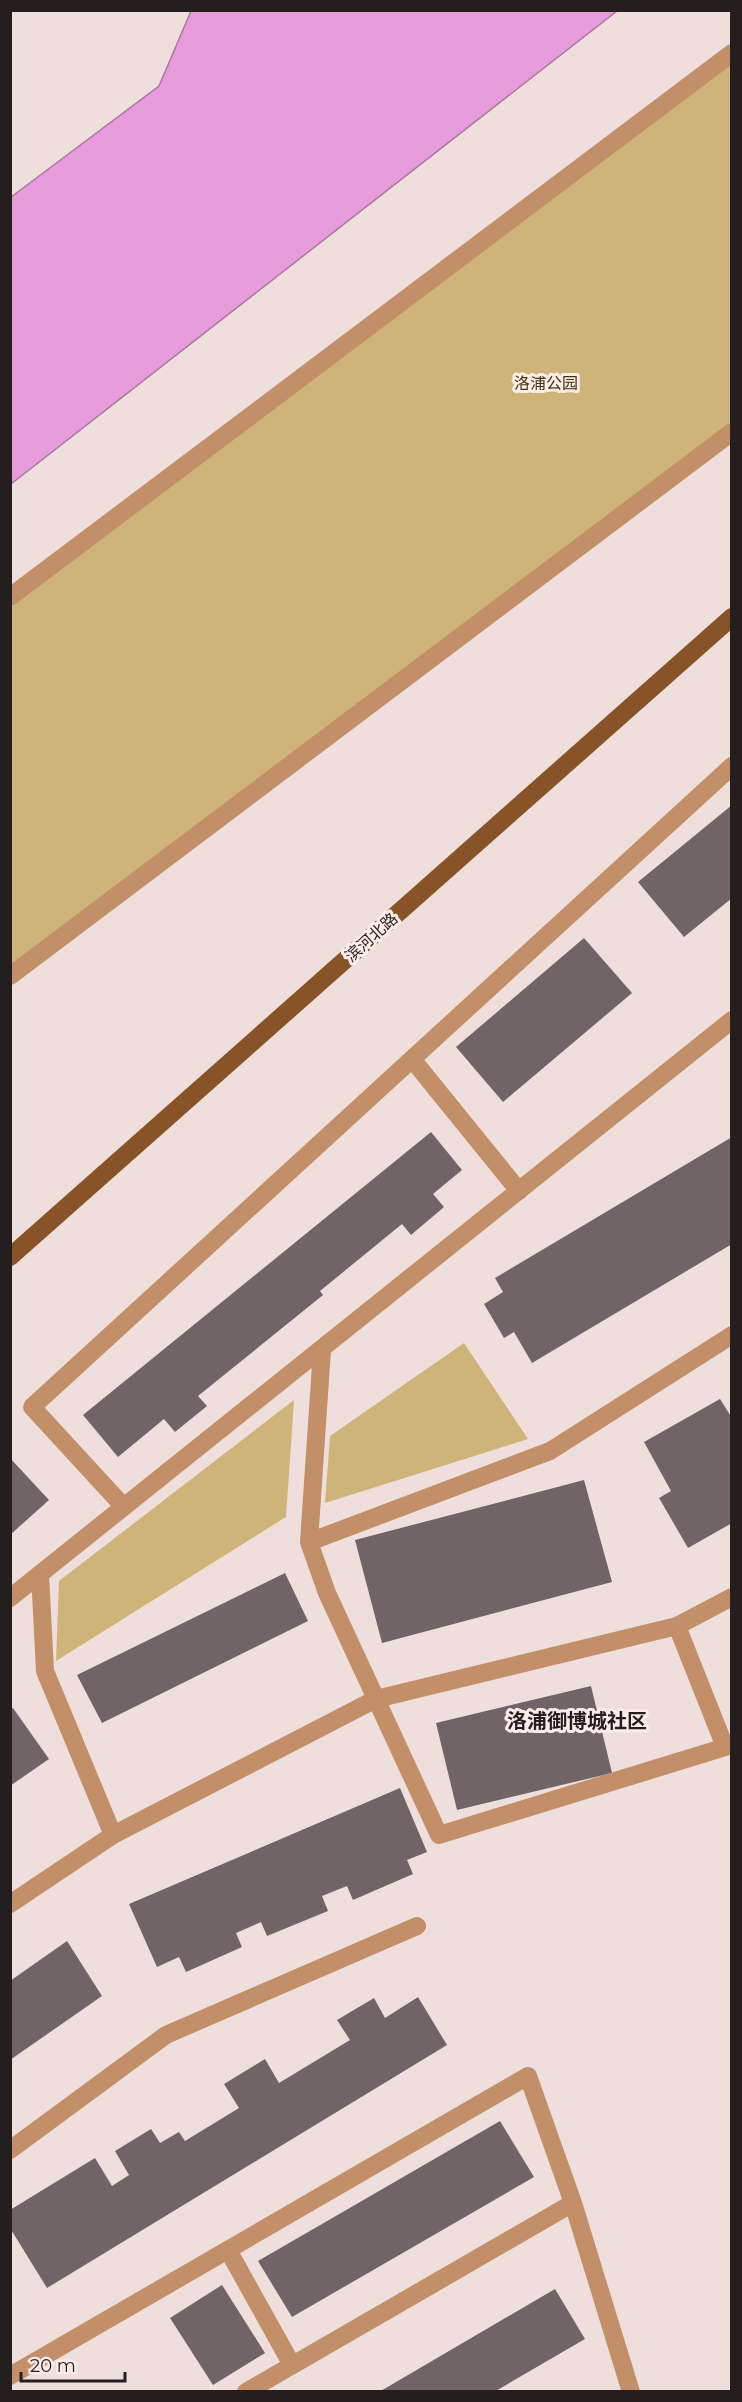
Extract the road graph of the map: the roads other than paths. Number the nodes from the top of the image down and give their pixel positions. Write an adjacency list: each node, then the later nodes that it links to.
1 (732, 52): 3 (street)
2 (732, 432): 6 (street)
3 (10, 597)
4 (732, 618): 10 (main road, 滨河北路)
5 (732, 766): 8 (street)
6 (10, 976)
7 (732, 1020): 9 (street)
8 (412, 1059): 9 (street); 13 (street)
9 (519, 1191): 12 (street)
10 (10, 1257)
11 (732, 1335): 14 (street)
12 (322, 1350): 13 (street); 14 (street)
13 (124, 1507): 15 (street)
14 (309, 1542): 19 (street)
15 (40, 1575): 17 (street); 21 (street)
16 (732, 1597): 18 (street)
17 (10, 1598)
18 (677, 1626): 19 (street); 20 (street)
19 (376, 1699): 20 (street); 21 (street)
20 (728, 1746)
21 (113, 1835): 22 (street)
22 (10, 1904)
23 (417, 1926): 24 (street)
24 (10, 2150)
25 (573, 2204): 26 (street); 27 (street); 30 (street)
26 (228, 2250): 27 (street); 28 (street)
27 (292, 2365): 29 (street)
28 (10, 2376)
29 (250, 2390)
30 (631, 2391)

